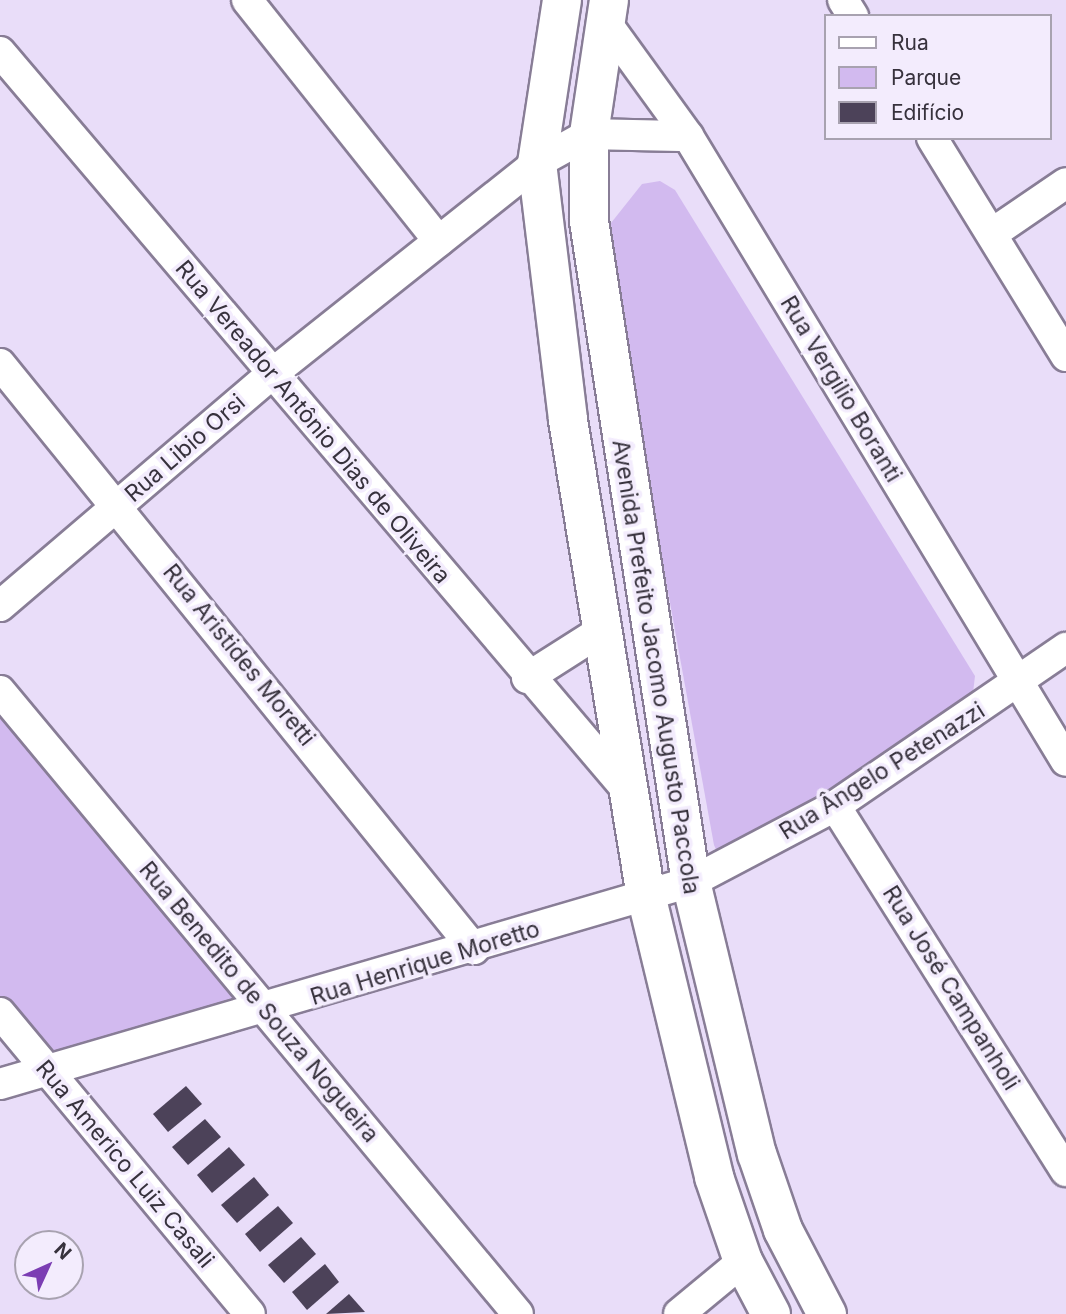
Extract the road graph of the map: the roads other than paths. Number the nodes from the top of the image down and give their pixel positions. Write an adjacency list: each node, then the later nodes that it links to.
1 (247, 0): 11 (street)
2 (562, 0): 8 (street, Avenida Prefeito Jacomo Augusto Paccola)
3 (608, 12): 5 (street, Avenida Prefeito Jacomo Augusto Paccola); 6 (street, Rua Vergilio Boranti)
4 (0, 52): 14 (street, Rua Vereador Antônio Dias de Oliveira)
5 (589, 134): 6 (street); 8 (street, Rua Libio Orsi); 25 (street, Avenida Prefeito Jacomo Augusto Paccola)
6 (688, 136): 20 (street, Rua Vergilio Boranti)
7 (933, 140): 10 (street)
8 (537, 163): 11 (street, Rua Libio Orsi); 17 (street, Avenida Prefeito Jacomo Augusto Paccola)
9 (1066, 183): 10 (street)
10 (993, 233): 12 (street)
11 (439, 241): 14 (street, Rua Libio Orsi)
12 (1066, 356)
13 (0, 364): 15 (street, Rua Aristides Moretti)
14 (273, 373): 15 (street, Rua Libio Orsi); 19 (street, Rua Vereador Antônio Dias de Oliveira)
15 (119, 504): 16 (street, Rua Libio Orsi); 27 (street, Rua Aristides Moretti)
16 (0, 606)
17 (604, 629): 19 (street); 23 (street, Avenida Prefeito Jacomo Augusto Paccola)
18 (1066, 648): 20 (street, Rua Ângelo Petenazzi)
19 (527, 678): 23 (street, Rua Vereador Antônio Dias de Oliveira)
20 (1018, 683): 22 (street, Rua Vergilio Boranti); 24 (street, Rua Ângelo Petenazzi)
21 (0, 691): 28 (street, Rua Benedito de Souza Nogueira)
22 (1066, 761)
23 (628, 791): 26 (street, Avenida Prefeito Jacomo Augusto Paccola)
24 (835, 806): 25 (street, Rua Ângelo Petenazzi); 32 (street, Rua José Campanholi)
25 (691, 882): 26 (street, Rua Ângelo Petenazzi); 33 (street, Avenida Prefeito Jacomo Augusto Paccola)
26 (646, 895): 27 (street, Rua Henrique Moretto); 34 (street, Avenida Prefeito Jacomo Augusto Paccola)
27 (474, 949): 28 (street, Rua Henrique Moretto)
28 (266, 1010): 30 (street, Rua Henrique Moretto); 36 (street, Rua Benedito de Souza Nogueira)
29 (0, 1013): 30 (street, Rua Americo Luiz Casali)
30 (48, 1072): 31 (street, Rua Henrique Moretto); 35 (street, Rua Americo Luiz Casali)
31 (0, 1084)
32 (1066, 1171)
33 (783, 1230): 34 (street); 39 (street, Avenida Prefeito Jacomo Augusto Paccola)
34 (743, 1261): 37 (street); 38 (street, Avenida Prefeito Jacomo Augusto Paccola)
35 (250, 1314)
36 (518, 1314)
37 (679, 1314)
38 (771, 1314)
39 (827, 1314)

